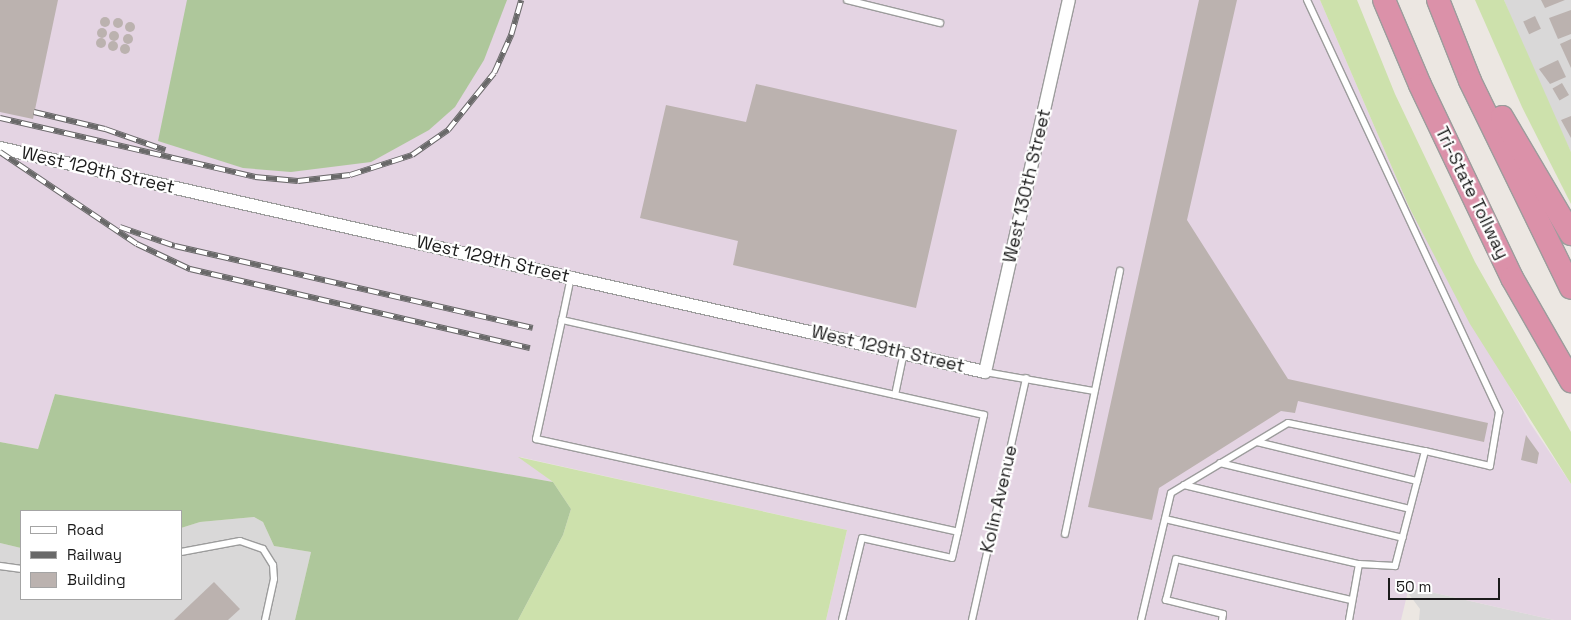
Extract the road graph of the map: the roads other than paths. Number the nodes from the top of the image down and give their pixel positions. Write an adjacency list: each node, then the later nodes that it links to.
1 (847, 0): 6 (lane)
2 (1069, 0): 15 (street, West 130th Street)
3 (1307, 0): 21 (lane)
4 (1384, 0): 17 (highway, Tri-State Tollway)
5 (1438, 0): 7 (highway)
6 (940, 23)
7 (1455, 38): 9 (highway); 12 (highway)
8 (0, 148): 11 (street, West 129th Street)
9 (1571, 234)
10 (1120, 271): 18 (lane)
11 (571, 277): 13 (lane); 14 (street, West 129th Street)
12 (1571, 288)
13 (562, 320): 19 (lane); 27 (lane)
14 (904, 352): 15 (street, West 129th Street); 19 (lane)
15 (985, 372): 16 (lane)
16 (1026, 378): 18 (lane); 37 (lane, Kolin Avenue)
17 (1571, 381)
18 (1094, 392): 28 (lane)
19 (895, 395): 27 (lane)
20 (1257, 442): 21 (lane); 22 (lane); 23 (lane)
21 (1425, 451): 23 (lane)
22 (1220, 463): 24 (lane); 25 (lane)
23 (1417, 481): 25 (lane)
24 (1184, 485): 26 (lane); 29 (lane)
25 (1410, 509): 29 (lane)
26 (1165, 519): 31 (lane); 38 (lane)
27 (958, 532): 36 (lane)
28 (1065, 534)
29 (1403, 538): 31 (lane)
30 (182, 552): 35 (lane)
31 (1359, 564): 34 (lane)
32 (0, 566): 33 (lane)
33 (20, 569)
34 (1351, 600): 39 (lane); 40 (lane)
35 (265, 620)
36 (842, 620)
37 (972, 620)
38 (1141, 620)
39 (1222, 620)
40 (1349, 620)

